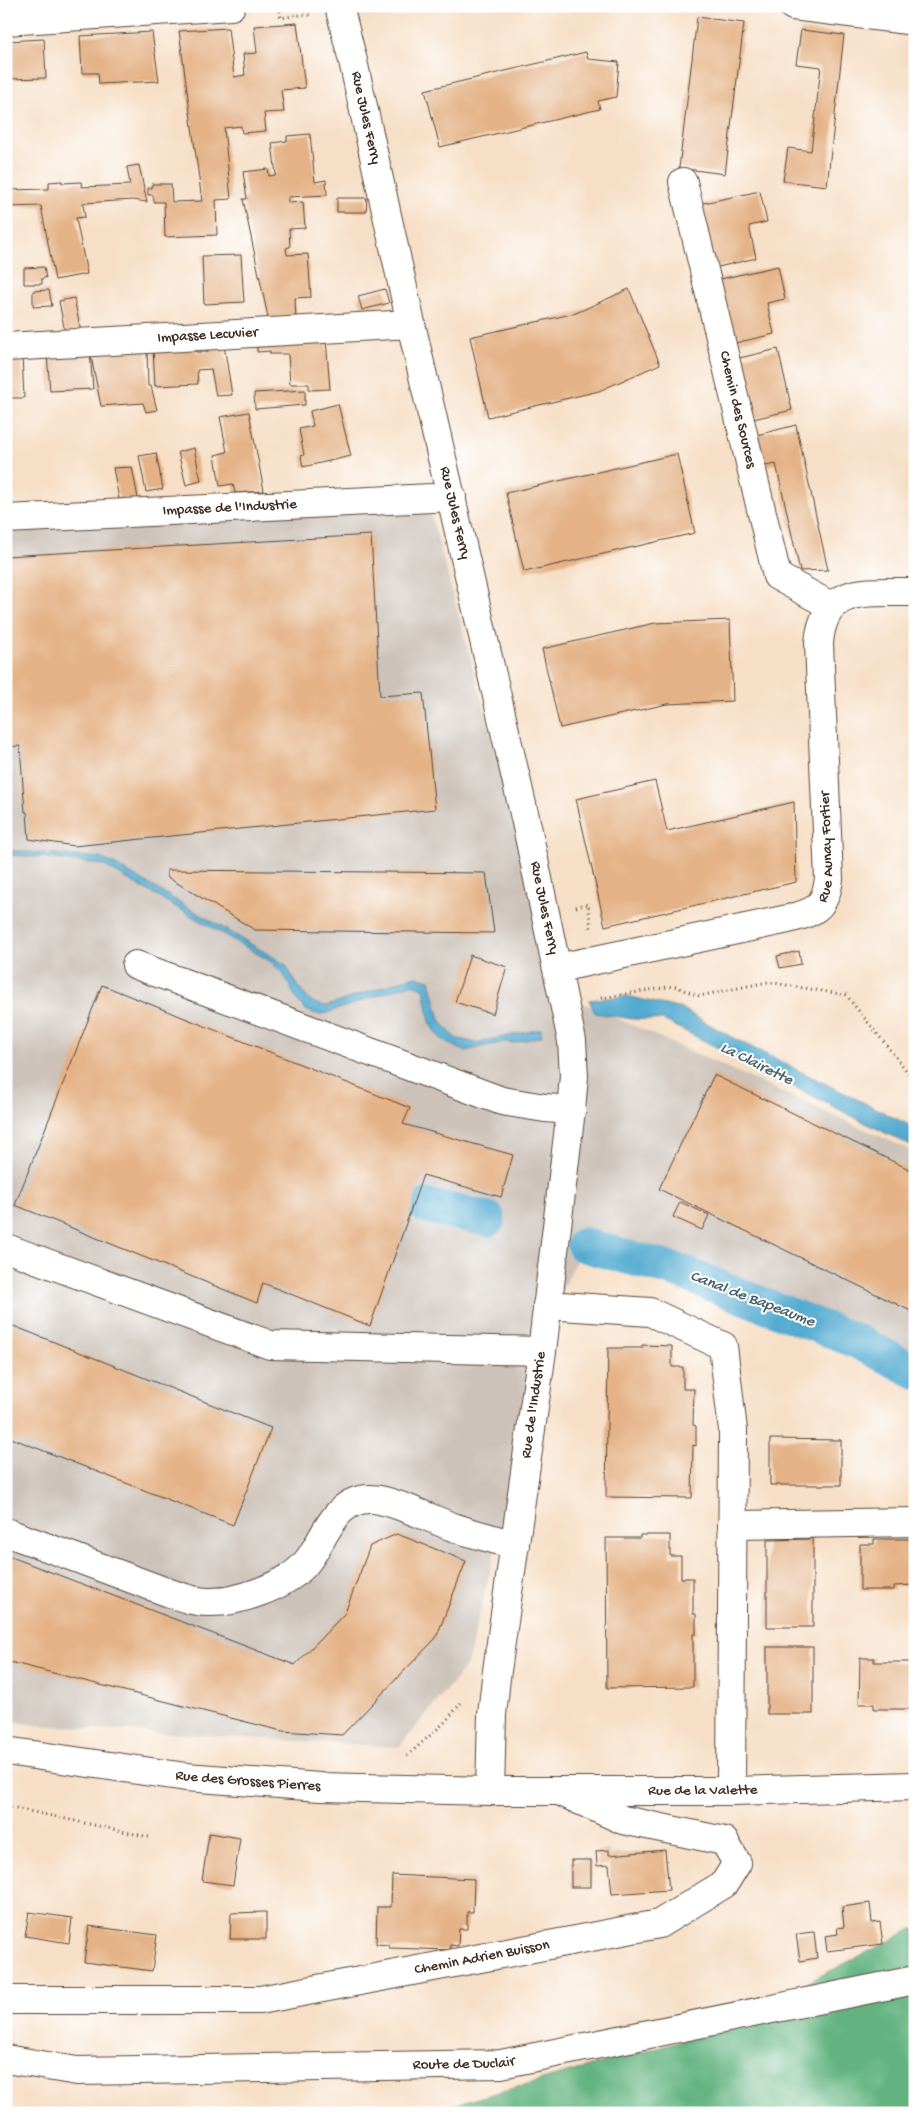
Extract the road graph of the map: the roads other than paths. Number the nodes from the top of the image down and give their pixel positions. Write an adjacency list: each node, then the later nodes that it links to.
1 (231, 6): 4 (street)
2 (339, 6): 7 (street, Rue Jules Ferry)
3 (793, 6): 5 (street)
4 (6, 21)
5 (915, 21)
6 (683, 182): 12 (street, Chemin des Sources)
7 (411, 324): 8 (street, Impasse Lecuvier); 9 (street, Rue Jules Ferry)
8 (6, 347)
9 (452, 497): 10 (street, Impasse de l'Industrie); 14 (street, Rue Jules Ferry)
10 (6, 519)
11 (915, 592): 12 (street)
12 (832, 606): 14 (street, Rue Aunay Fortier)
13 (136, 966): 16 (street)
14 (558, 968): 15 (street, Rue Jules Ferry)
15 (568, 1020): 16 (street, Rue de l'Industrie)
16 (571, 1110): 18 (street, Rue de l'Industrie)
17 (6, 1248): 19 (street)
18 (547, 1305): 19 (street, Rue de l'Industrie); 21 (street)
19 (542, 1351): 23 (street, Rue de l'Industrie)
20 (915, 1522): 21 (street)
21 (732, 1525): 28 (street)
22 (6, 1532): 23 (street)
23 (515, 1545): 26 (street, Rue de l'Industrie)
24 (6, 1751): 26 (street, Rue des Grosses Pierres)
25 (915, 1786): 28 (street, Rue de la Valette)
26 (490, 1791): 27 (street, Rue de la Valette)
27 (559, 1791): 28 (street, Rue de la Valette); 30 (street, Chemin Adrien Buisson)
28 (730, 1791)
29 (915, 1980): 31 (street, Route de Duclair)
30 (6, 2000)
31 (6, 2059)

